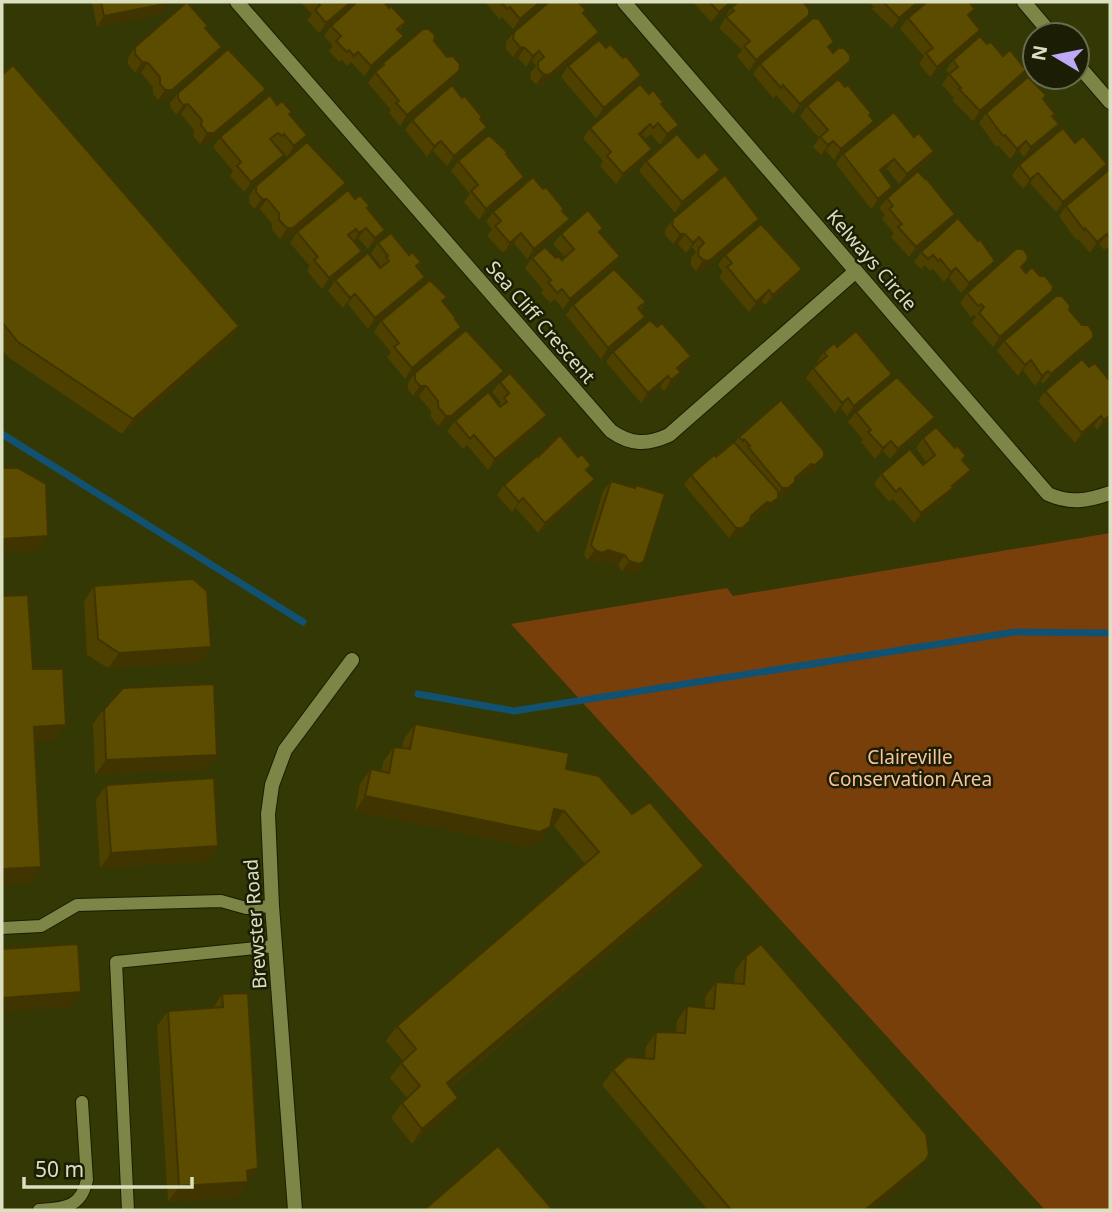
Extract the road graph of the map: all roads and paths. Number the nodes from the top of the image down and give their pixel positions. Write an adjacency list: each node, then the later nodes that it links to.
1 (237, 2): 7 (street, Sea Cliff Crescent)
2 (624, 2): 7 (street, Kelways Circle)
3 (1024, 2): 4 (street)
4 (1040, 21)
5 (1091, 80): 6 (street)
6 (1110, 102)
7 (856, 271): 8 (street, Kelways Circle)
8 (1110, 493)
9 (352, 660): 10 (street, Brewster Road)
10 (272, 906): 11 (lane); 12 (street, Brewster Road)
11 (2, 929)
12 (275, 946): 15 (lane); 16 (street, Brewster Road)
13 (82, 1102): 14 (lane)
14 (39, 1210)
15 (128, 1210)
16 (295, 1210)

